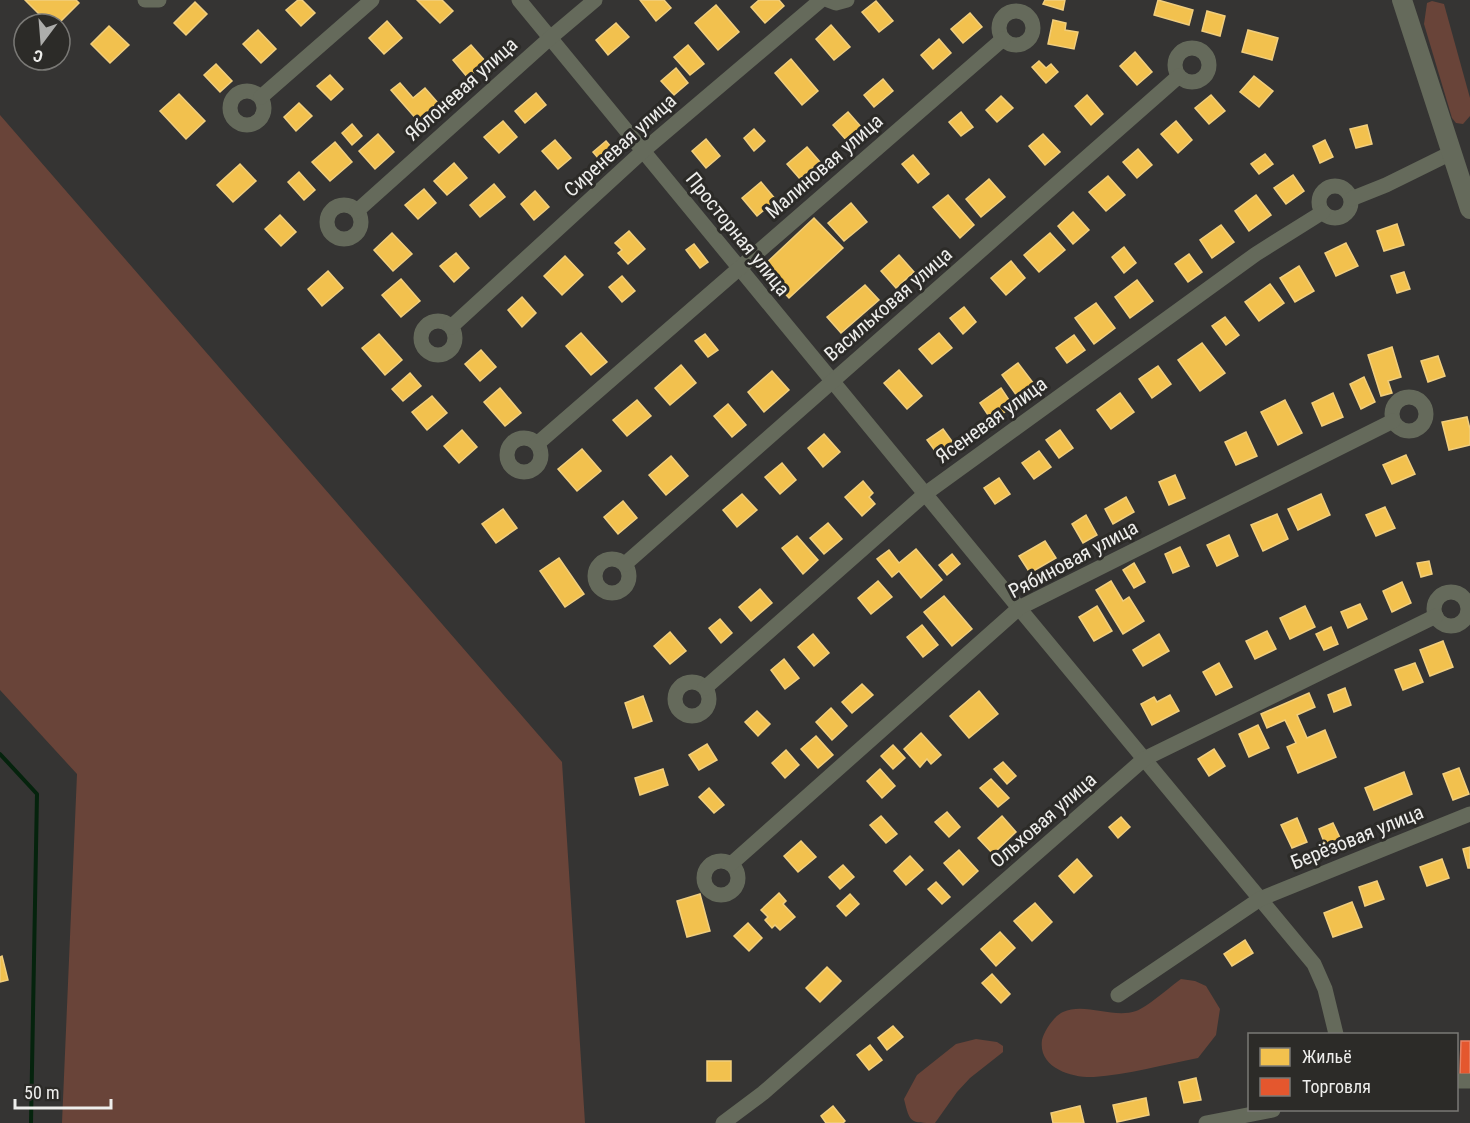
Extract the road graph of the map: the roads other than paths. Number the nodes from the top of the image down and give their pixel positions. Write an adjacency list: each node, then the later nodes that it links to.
1 (145, 0): 2 (street)
2 (159, 0)
3 (372, 0): 13 (street)
4 (519, 0): 10 (street, Просторная улица)
5 (595, 0): 10 (street, Яблоневая улица)
6 (821, 0): 14 (street, Сиреневая улица)
7 (828, 0): 8 (street)
8 (847, 0)
9 (1402, 0): 15 (street)
10 (550, 38): 14 (street, Просторная улица); 18 (street, Яблоневая улица)
11 (1003, 39): 20 (street, Малиновая улица)
12 (1179, 76): 22 (street, Васильковая улица)
13 (261, 97)
14 (643, 151): 20 (street, Просторная улица); 21 (street, Сиреневая улица)
15 (1453, 152): 16 (street); 17 (street)
16 (1351, 199): 19 (street); 19 (street)
17 (1470, 209)
18 (357, 212)
19 (1323, 212): 25 (street, Ясеневая улица)
20 (739, 268): 22 (street, Просторная улица); 24 (street, Малиновая улица)
21 (451, 327)
22 (832, 381): 25 (street, Просторная улица); 26 (street, Васильковая улица)
23 (1394, 421): 27 (street, Рябиновая улица)
24 (537, 444)
25 (925, 494): 27 (street, Просторная улица); 29 (street, Ясеневая улица)
26 (625, 564)
27 (1019, 608): 30 (street, Просторная улица); 32 (street, Рябиновая улица)
28 (1436, 616): 30 (street, Ольховая улица)
29 (705, 688)
30 (1144, 759): 33 (street, Просторная улица); 38 (street, Ольховая улица)
31 (1470, 814): 33 (street, Берёзовая улица)
32 (731, 864)
33 (1260, 899): 34 (street, Берёзовая улица); 35 (street, Просторная улица)
34 (1118, 995)
35 (1336, 1033)
36 (1269, 1111): 37 (street)
37 (1221, 1121): 39 (street)
38 (723, 1123)
39 (1206, 1123)

